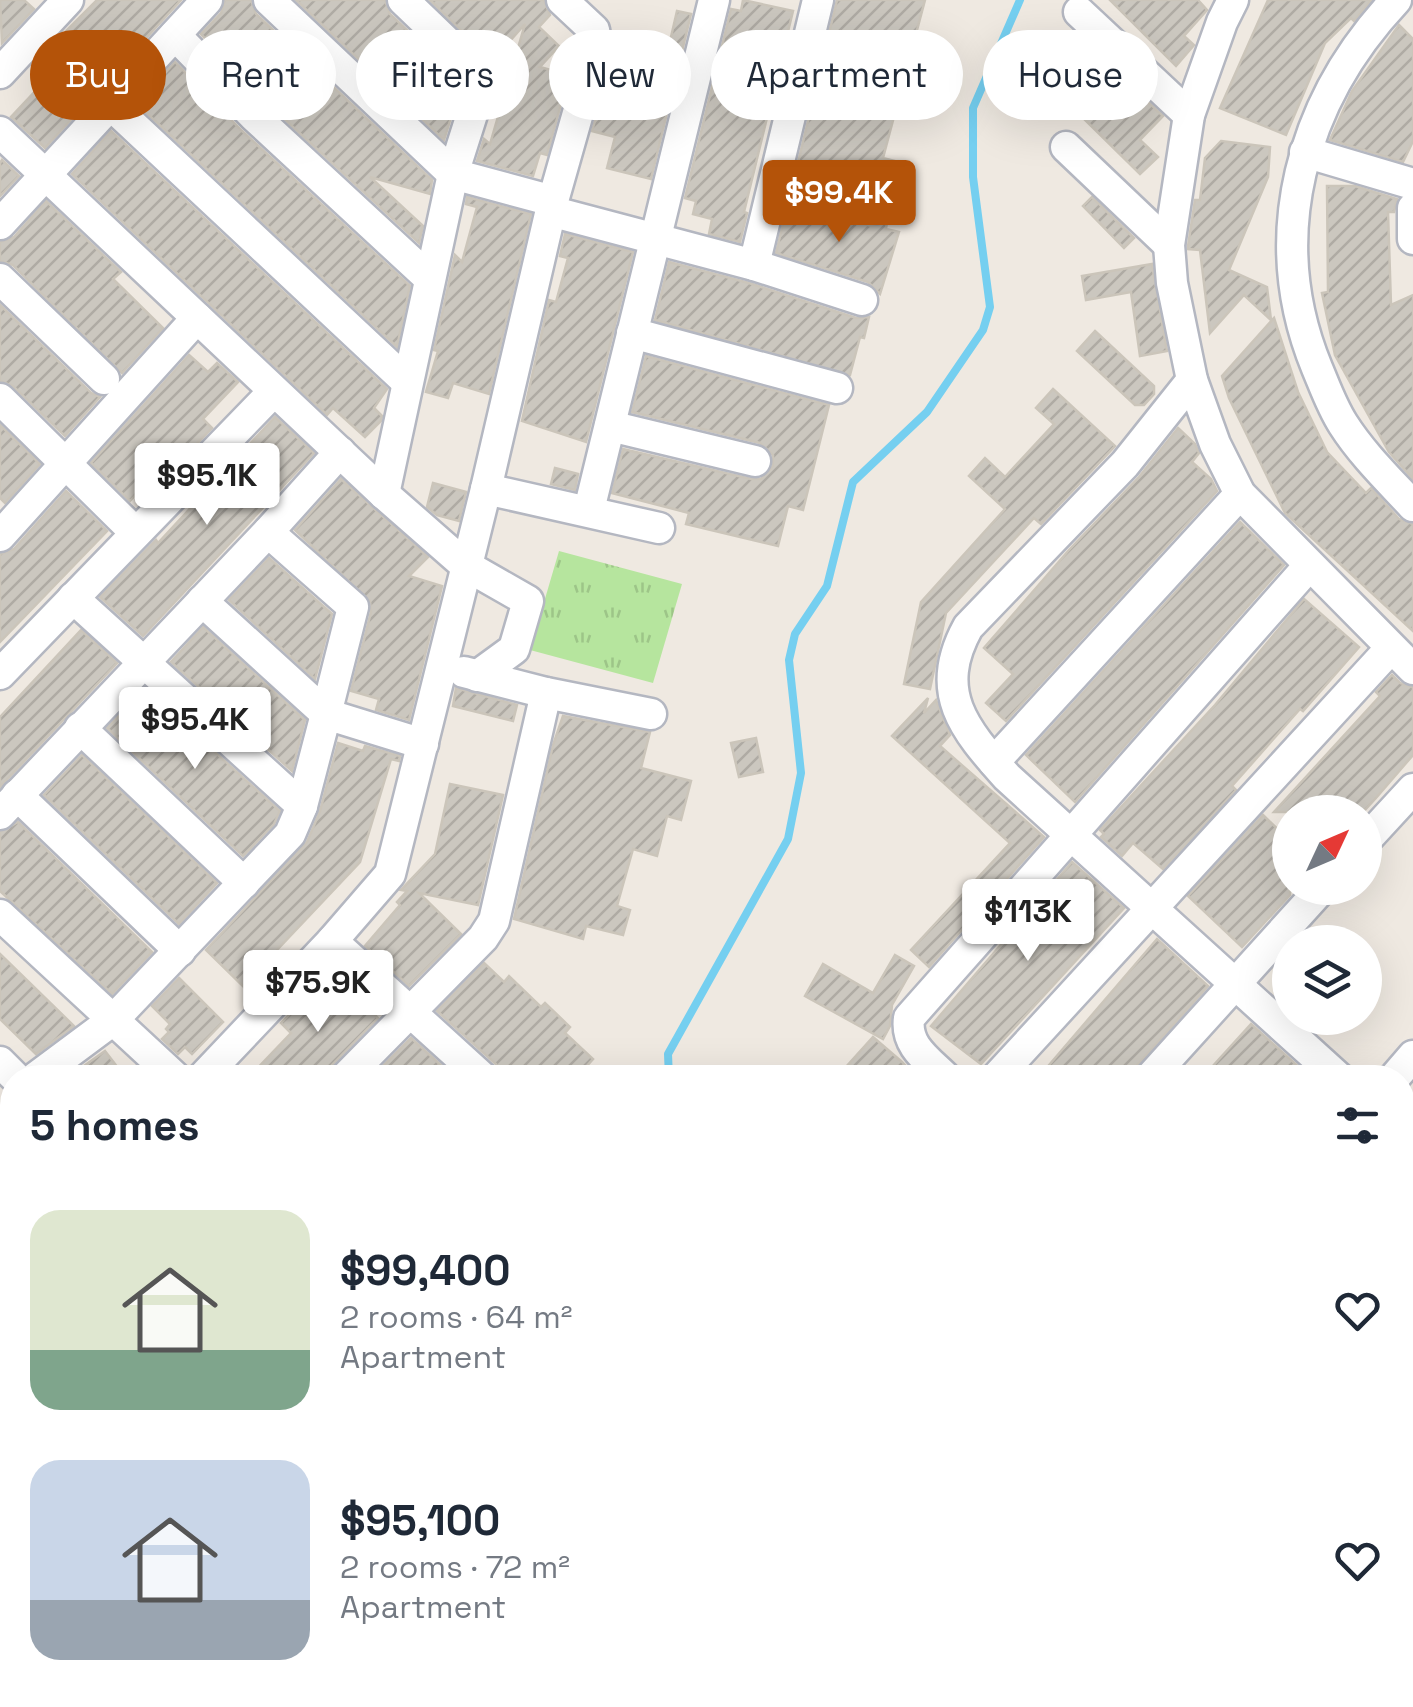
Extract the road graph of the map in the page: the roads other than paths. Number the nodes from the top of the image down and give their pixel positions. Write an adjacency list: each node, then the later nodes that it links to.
1 (68, 0): 13 (street)
2 (206, 0): 11 (street)
3 (270, 0): 20 (street)
4 (403, 0): 20 (street)
5 (562, 0): 24 (street)
6 (713, 0): 28 (street)
7 (818, 0): 23 (street)
8 (1396, 0): 19 (street)
9 (1228, 2): 14 (street)
10 (1080, 12): 14 (street)
11 (174, 34): 12 (street); 32 (street)
12 (166, 43)
13 (0, 73)
14 (1189, 115): 30 (street)
15 (95, 120): 21 (street)
16 (127, 120): 39 (street)
17 (0, 132): 21 (street)
18 (1066, 147): 30 (street)
19 (1305, 152): 22 (street); 50 (street)
20 (453, 174): 24 (street); 32 (street)
21 (44, 176): 27 (street); 35 (street)
22 (1413, 184)
23 (774, 185): 25 (street); 31 (street)
24 (551, 206): 28 (street); 47 (street)
25 (876, 208)
26 (1413, 208): 29 (street)
27 (0, 224)
28 (656, 239): 31 (street); 36 (street)
29 (1413, 239)
30 (1168, 245): 38 (street)
31 (754, 265): 34 (street)
32 (429, 278): 39 (street)
33 (0, 279): 37 (street)
34 (862, 300)
35 (198, 318): 41 (street); 46 (street)
36 (632, 333): 40 (street); 43 (street)
37 (104, 379)
38 (1192, 380): 49 (street); 70 (street)
39 (406, 381): 48 (street)
40 (837, 388)
41 (274, 392): 44 (street); 55 (street)
42 (0, 399): 46 (street)
43 (610, 426): 45 (street); 51 (street)
44 (340, 452): 48 (street); 54 (street)
45 (755, 461)
46 (66, 464): 53 (street); 55 (street)
47 (486, 488): 51 (street); 56 (street)
48 (384, 494): 56 (street)
49 (1240, 494): 57 (street); 70 (street)
50 (1413, 506)
51 (589, 510): 52 (street)
52 (659, 528)
53 (2, 529)
54 (268, 532): 59 (street); 66 (street)
55 (136, 533): 58 (street)
56 (465, 565): 62 (street); 64 (street)
57 (1308, 566): 60 (street); 75 (street)
58 (73, 598): 61 (street); 63 (street)
59 (202, 600): 61 (street); 66 (street)
60 (1402, 659): 78 (street)
61 (143, 661): 68 (street); 73 (street)
62 (440, 666): 64 (street); 69 (street)
63 (0, 674)
64 (477, 676): 65 (street)
65 (546, 693): 67 (street); 83 (street)
66 (326, 714): 69 (street); 73 (street)
67 (651, 714)
68 (80, 728): 72 (street); 76 (street)
69 (422, 744): 80 (street)
70 (994, 762): 75 (street)
71 (1413, 789): 74 (street)
72 (8, 804): 81 (street)
73 (302, 806): 76 (street)
74 (1382, 823)
75 (1072, 835): 78 (street); 90 (street)
76 (244, 883): 81 (street)
77 (1306, 905): 82 (street)
78 (1152, 906): 82 (street); 91 (street)
79 (0, 914): 84 (street)
80 (332, 941): 83 (street); 87 (street)
81 (180, 951): 84 (street)
82 (1235, 982): 92 (street); 93 (street)
83 (409, 1011): 88 (street); 89 (street)
84 (113, 1020): 85 (street); 86 (street)
85 (52, 1065)
86 (162, 1065)
87 (214, 1065)
88 (361, 1065)
89 (469, 1065)
90 (933, 1065)
91 (1008, 1065)
92 (1162, 1065)
93 (1325, 1065)

